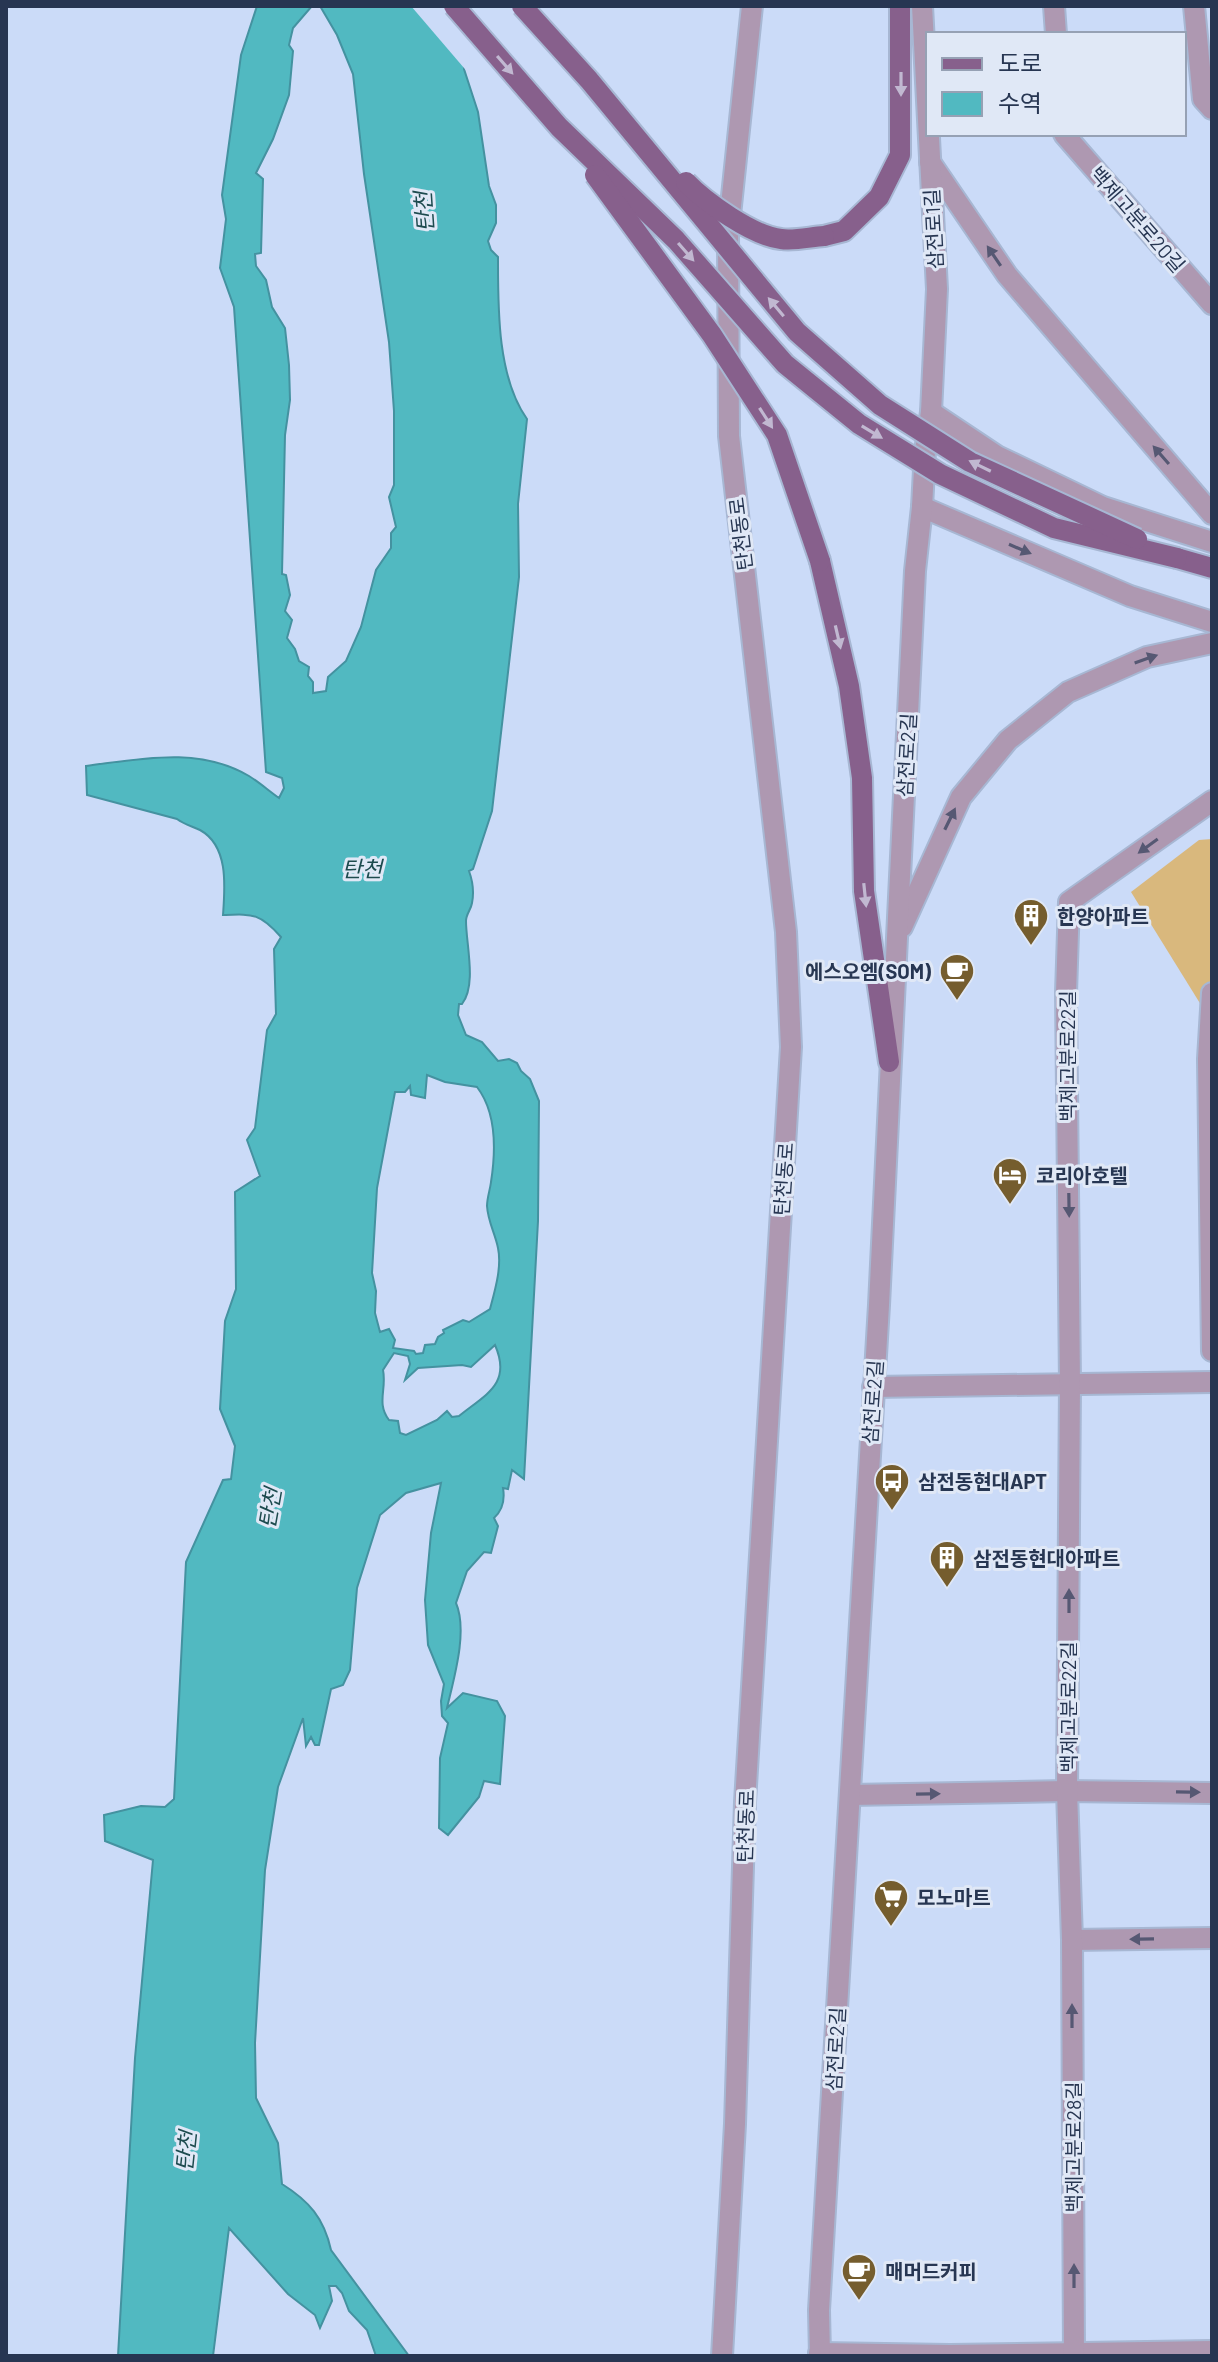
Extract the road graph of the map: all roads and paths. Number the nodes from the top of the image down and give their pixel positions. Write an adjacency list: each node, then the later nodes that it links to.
1 (454, 6): 12 (main road, one-way to 12, bridge)
2 (522, 6): 9 (main road, bridge)
3 (752, 6): 42 (street, 탄천동로)
4 (900, 6): 9 (main road, one-way to 9, bridge)
5 (922, 6): 10 (street, 삼전로1길)
6 (1054, 6): 8 (street)
7 (1194, 6): 11 (street)
8 (1056, 32)
9 (589, 80): 22 (main road, one-way to 9, bridge)
10 (926, 84)
11 (1212, 109)
12 (559, 127): 22 (main road, one-way to 22, bridge); 29 (main road, one-way to 29, bridge)
13 (929, 136): 15 (street, 삼전로1길)
14 (1066, 136): 16 (street, 백제고분로20길)
15 (930, 161): 17 (street, 삼전로1길); 20 (street, one-way to 15)
16 (1212, 304)
17 (931, 412): 18 (street, 삼전로1길); 21 (street)
18 (925, 451): 19 (street, 삼전로2길)
19 (922, 507): 24 (street, one-way to 24); 27 (street, 삼전로2길)
20 (1212, 514)
21 (1212, 542)
22 (1177, 558): 23 (main road)
23 (1212, 568)
24 (1212, 622)
25 (1212, 643): 27 (street, one-way to 25)
26 (1212, 801): 32 (street, 백제고분로22길, one-way to 32)
27 (896, 942): 29 (street, 삼전로2길)
28 (1212, 993): 30 (street)
29 (889, 1062): 33 (street, 삼전로2길)
30 (1212, 1351)
31 (1212, 1382): 32 (street)
32 (1070, 1384): 33 (street); 34 (street, 백제고분로22길, one-way to 32)
33 (873, 1387): 36 (street, 삼전로2길)
34 (1067, 1791): 35 (street, 백제고분로22길, one-way to 35); 36 (street, 백제고분로22길, one-way to 34); 38 (street, 백제고분로28길)
35 (1212, 1793)
36 (850, 1795): 40 (street, 삼전로2길)
37 (1212, 1938): 38 (street, one-way to 38)
38 (1072, 1940): 41 (street, 백제고분로28길, one-way to 38)
39 (1212, 2351): 41 (street)
40 (819, 2355): 43 (street)
41 (1074, 2355): 43 (street)
42 (722, 2356)
43 (950, 2356)

